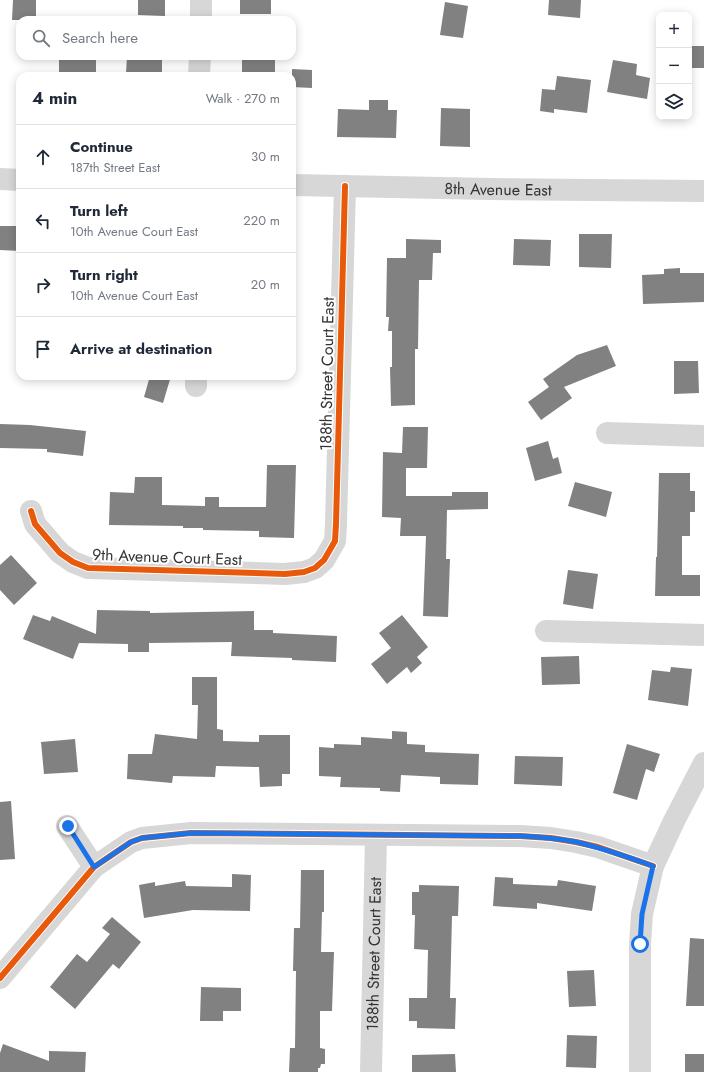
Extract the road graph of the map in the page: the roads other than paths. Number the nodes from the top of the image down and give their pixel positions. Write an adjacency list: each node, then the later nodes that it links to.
1 (201, 0): 2 (street)
2 (201, 16)
3 (200, 60): 4 (street)
4 (199, 72)
5 (0, 179): 6 (street)
6 (16, 180)
7 (296, 185): 8 (street, 8th Avenue East)
8 (345, 186): 9 (street, 8th Avenue East); 13 (street, 188th Street Court East)
9 (704, 191)
10 (607, 433): 11 (street)
11 (704, 436)
12 (31, 511): 13 (street, 9th Avenue Court East)
13 (324, 560)
14 (546, 631): 15 (street)
15 (704, 635)
16 (704, 763): 19 (street)
17 (68, 826): 20 (street)
18 (376, 836): 19 (street); 20 (street); 22 (street, 188th Street Court East)
19 (653, 866): 23 (street)
20 (94, 867): 21 (street)
21 (0, 978)
22 (371, 1072)
23 (640, 1072)

